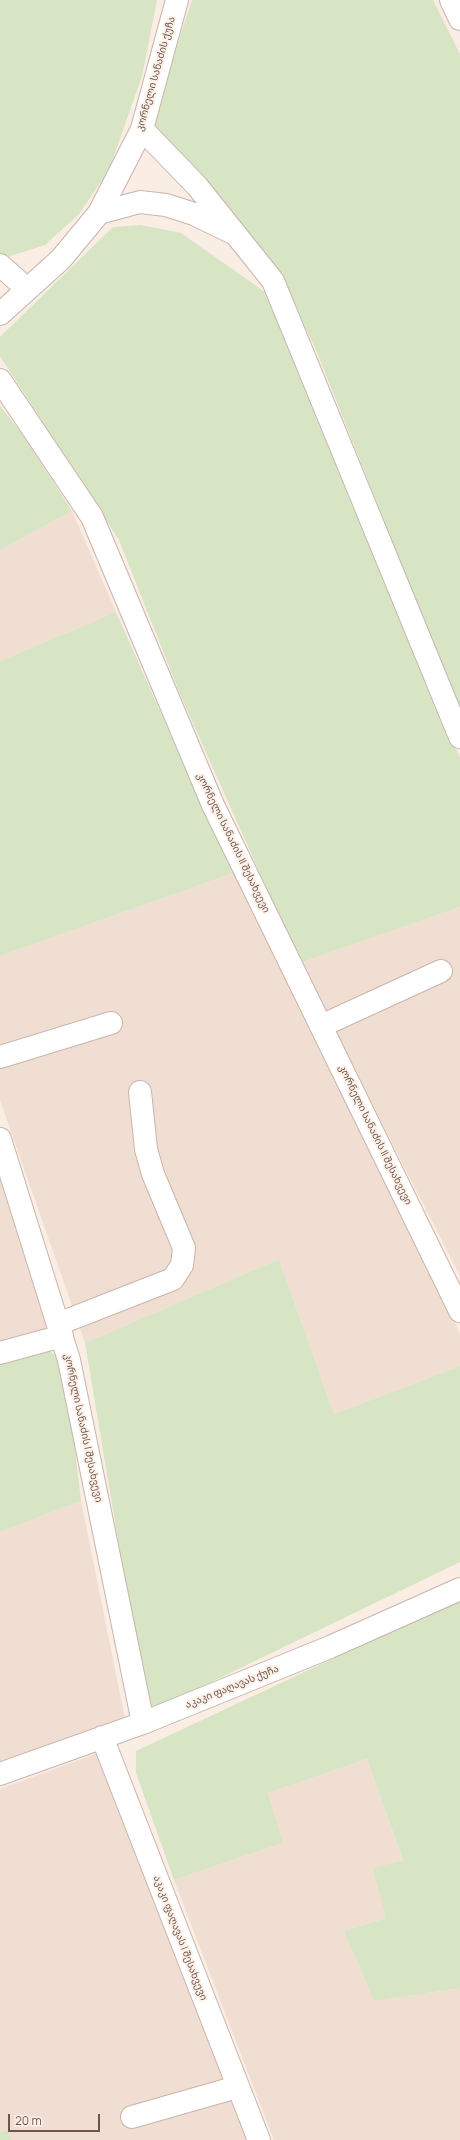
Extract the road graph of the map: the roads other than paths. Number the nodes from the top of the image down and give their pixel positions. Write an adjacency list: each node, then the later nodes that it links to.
1 (177, 0): 4 (street, კორნელი სანაძის ქუჩა)
2 (451, 0): 3 (street)
3 (460, 19)
4 (142, 129): 5 (street, კორნელი სანაძის ქუჩა); 6 (street)
5 (99, 213): 6 (street); 8 (street, კორნელი სანაძის ქუჩა)
6 (238, 236): 11 (street)
7 (0, 265): 8 (street)
8 (27, 289): 9 (street, კორნელი სანაძის ქუჩა)
9 (0, 314)
10 (0, 380): 14 (street, კორნელი სანაძის II შესახვევი)
11 (460, 738)
12 (441, 971): 14 (street)
13 (110, 1023): 15 (street)
14 (321, 1026): 18 (street, კორნელი სანაძის II შესახვევი)
15 (0, 1057)
16 (140, 1092): 19 (street)
17 (0, 1139): 19 (street, კორნელი სანაძის I შესახვევი)
18 (460, 1311)
19 (60, 1330): 20 (street); 22 (street, კორნელი სანაძის I შესახვევი)
20 (0, 1353)
21 (460, 1589): 22 (street, აკაკი ფაღავას ქუჩა)
22 (144, 1723): 23 (street, აკაკი ფაღავას ქუჩა)
23 (102, 1737): 24 (street, აკაკი ფაღავას ქუჩა); 25 (street, აკაკი ფაღავას I შესახვევი)
24 (0, 1774)
25 (237, 2087): 26 (street); 27 (street, აკაკი ფაღავას I შესახვევი)
26 (132, 2117)
27 (258, 2140)

